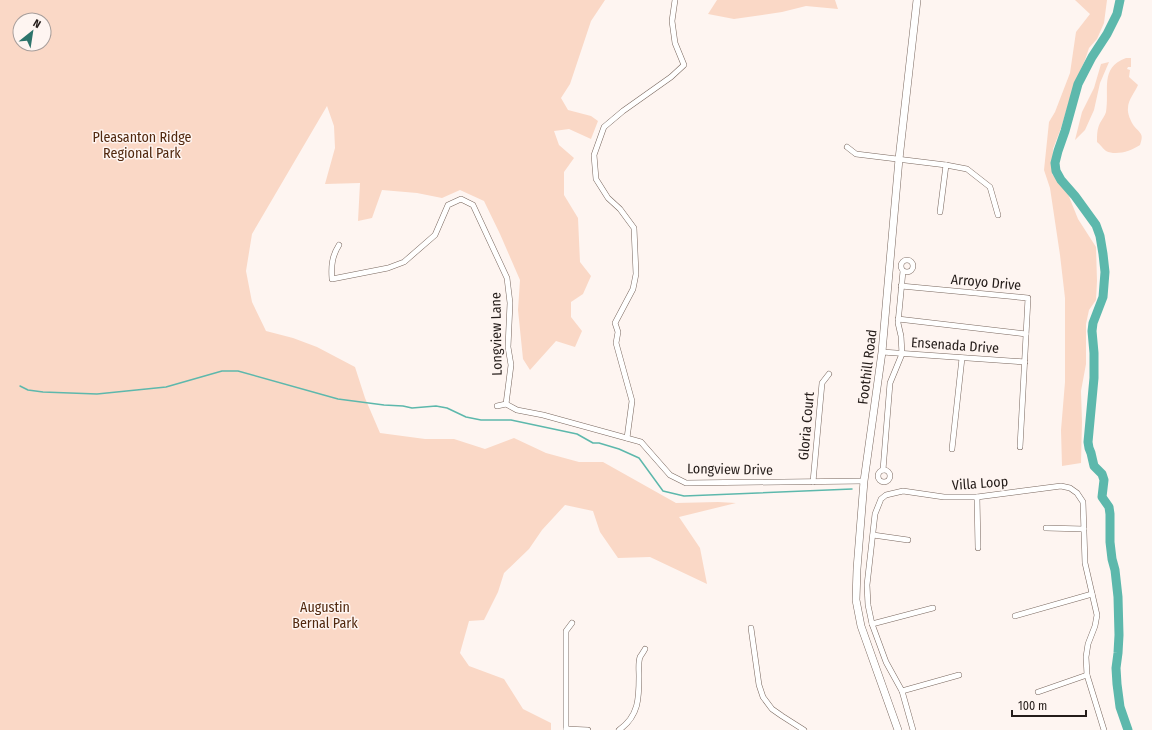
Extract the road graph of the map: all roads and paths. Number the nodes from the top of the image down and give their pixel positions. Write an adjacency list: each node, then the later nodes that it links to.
1 (674, 0): 20 (street)
2 (917, 0): 4 (main road, Foothill Road)
3 (847, 147): 4 (street)
4 (899, 159): 5 (street); 13 (main road, Foothill Road)
5 (946, 165): 6 (street); 7 (street)
6 (940, 212)
7 (998, 215)
8 (339, 245): 18 (street, Longview Lane)
9 (903, 271): 10 (street)
10 (901, 286): 11 (street); 12 (street, Arroyo Drive)
11 (898, 319): 12 (street); 14 (street)
12 (1026, 334): 16 (street, Arroyo Drive)
13 (882, 352): 14 (street, Ensenada Drive); 24 (main road, Foothill Road)
14 (902, 354): 15 (street, Ensenada Drive); 23 (street)
15 (962, 358): 16 (street, Ensenada Drive); 22 (street)
16 (1025, 362): 21 (street, Arroyo Drive)
17 (829, 374): 25 (street, Gloria Court)
18 (506, 404): 19 (street); 20 (street, Longview Drive)
19 (497, 406)
20 (627, 438): 25 (street, Longview Drive)
21 (1020, 447)
22 (952, 450)
23 (883, 470)
24 (864, 481): 25 (street, Longview Drive); 47 (main road, Foothill Road)
25 (813, 482)
26 (977, 497): 28 (street, Villa Loop); 29 (street, Villa Loop); 31 (street)
27 (1046, 528): 28 (street)
28 (1084, 530): 32 (street, Villa Loop)
29 (873, 535): 30 (street); 36 (street, Villa Loop)
30 (908, 540)
31 (978, 548)
32 (1092, 594): 34 (street); 40 (street, Villa Loop)
33 (933, 608): 36 (street)
34 (1015, 616)
35 (572, 623): 43 (street)
36 (872, 624): 41 (street, Villa Loop)
37 (751, 628): 46 (street)
38 (646, 649): 45 (street)
39 (959, 675): 41 (street)
40 (1087, 675): 42 (street); 49 (street, Villa Loop)
41 (902, 691): 48 (street, Villa Loop)
42 (1038, 692)
43 (566, 730): 44 (street)
44 (588, 730)
45 (619, 730)
46 (804, 730)
47 (898, 730)
48 (913, 730)
49 (1104, 730)

